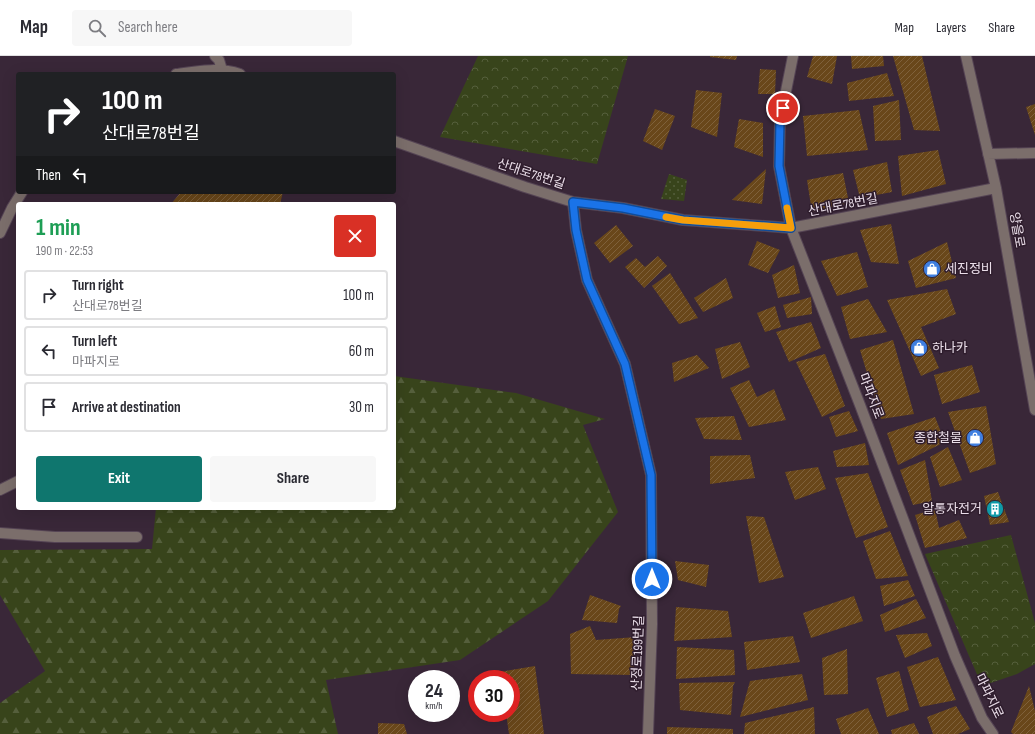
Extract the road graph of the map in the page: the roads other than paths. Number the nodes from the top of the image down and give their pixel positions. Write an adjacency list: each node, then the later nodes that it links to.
1 (214, 56): 4 (street)
2 (793, 56): 13 (street, 마파지로)
3 (966, 56): 9 (street, 양을로)
4 (222, 70): 5 (street); 6 (street)
5 (188, 72)
6 (231, 72)
7 (396, 142): 12 (street, 산대로78번길)
8 (1035, 153): 9 (street)
9 (988, 154): 10 (street, 양을로)
10 (996, 188): 13 (street, 산대로78번길); 15 (street, 양을로)
11 (21, 194): 14 (street)
12 (573, 202): 13 (street, 산대로78번길); 20 (street, 산정로199번길)
13 (791, 228): 21 (street, 마파지로)
14 (0, 233)
15 (1035, 410)
16 (16, 482): 17 (street)
17 (0, 490)
18 (0, 533): 19 (street)
19 (137, 537)
20 (648, 734)
21 (994, 734)

